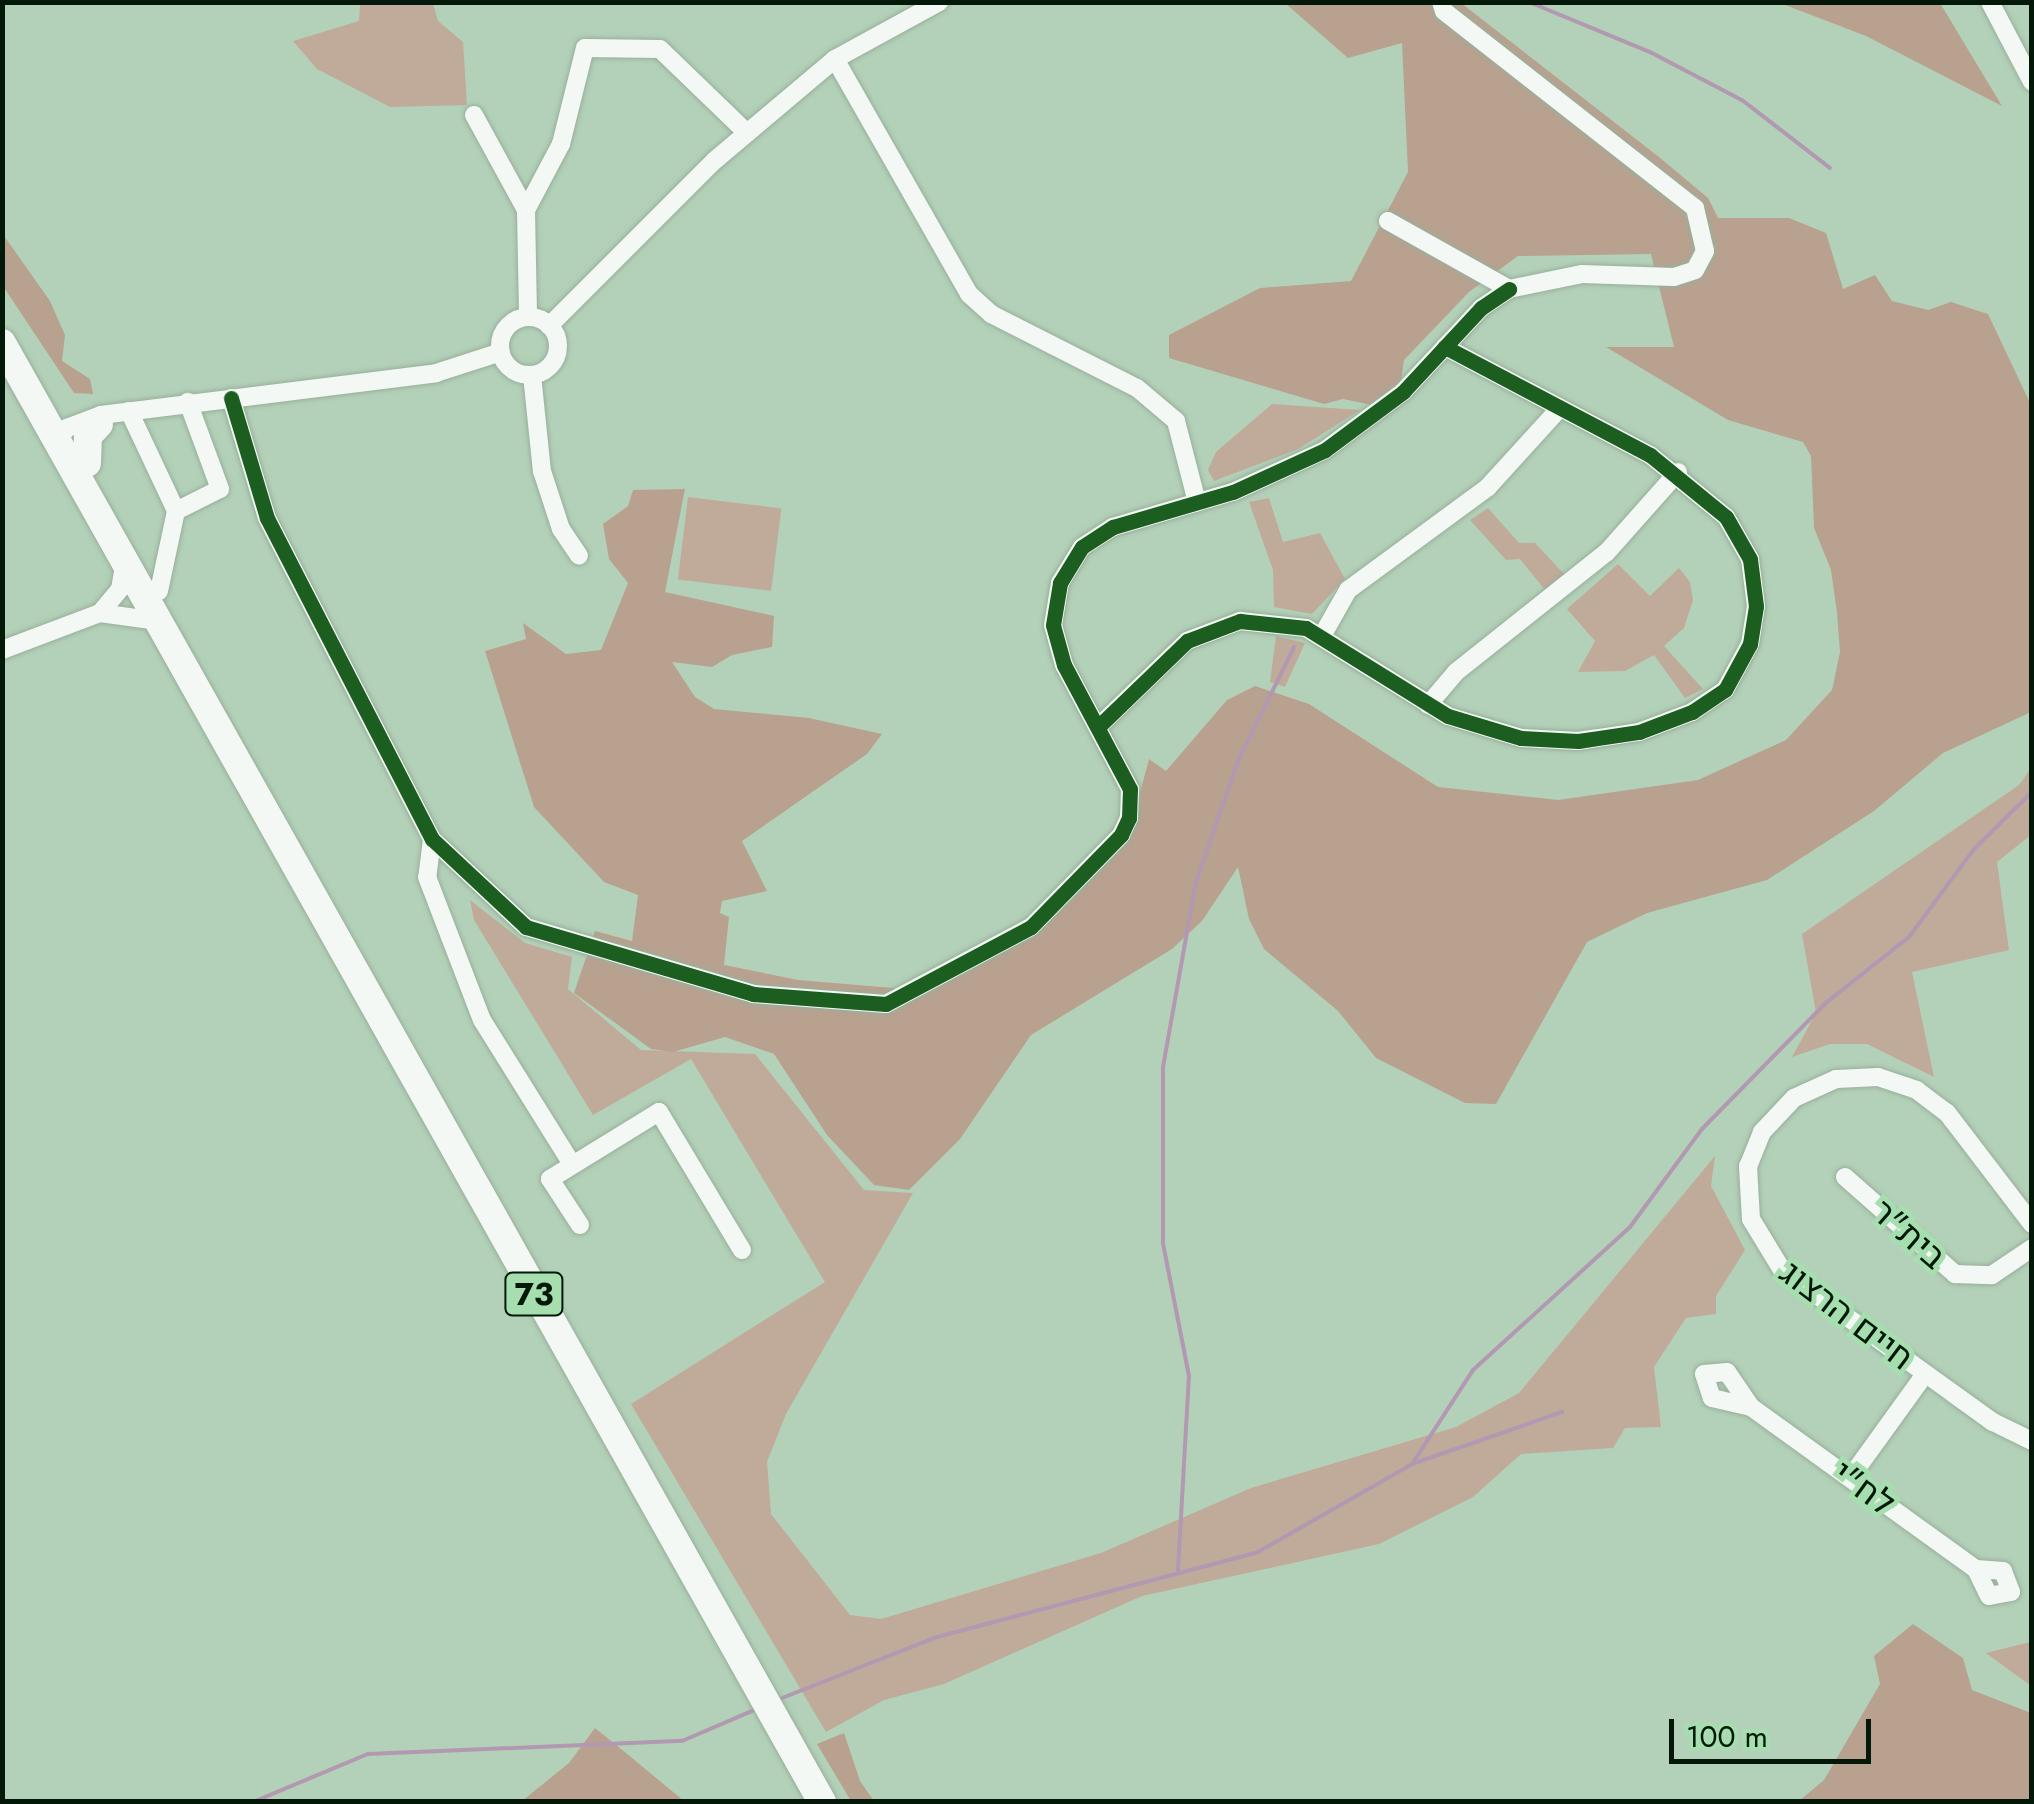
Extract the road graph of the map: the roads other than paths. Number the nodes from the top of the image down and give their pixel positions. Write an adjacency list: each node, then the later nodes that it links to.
1 (939, 2): 4 (street)
2 (1441, 2): 10 (street)
3 (1990, 2): 5 (street)
4 (835, 59): 7 (street); 24 (street)
5 (2032, 82)
6 (474, 115): 8 (street)
7 (747, 132): 8 (street); 12 (street)
8 (526, 210): 11 (street)
9 (1388, 221): 10 (street)
10 (1510, 289): 15 (street)
11 (528, 318): 12 (street); 16 (street)
12 (550, 326): 17 (street)
13 (2, 327): 22 (highway, 73)
14 (2, 343): 22 (highway, 73)
15 (1445, 348): 20 (street); 24 (street)
16 (501, 352): 17 (street); 18 (street)
17 (532, 375): 26 (street)
18 (231, 398): 19 (street); 36 (street)
19 (188, 402): 21 (street); 25 (street)
20 (1560, 408): 23 (street); 31 (street)
21 (129, 411): 22 (street); 25 (street)
22 (74, 426): 27 (highway, 73); 28 (highway, 73)
23 (1678, 472): 33 (street); 33 (street)
24 (1197, 502): 34 (street)
25 (176, 510): 28 (street)
26 (580, 556)
27 (125, 557): 29 (street); 30 (highway, 73)
28 (158, 591): 35 (highway, 73)
29 (100, 613): 30 (street); 32 (street)
30 (163, 624): 35 (highway, 73)
31 (1322, 636): 33 (street); 34 (street)
32 (2, 650)
33 (1428, 706)
34 (1098, 727): 36 (street)
35 (252, 782): 48 (highway, 73)
36 (432, 838): 37 (street)
37 (572, 1164): 40 (street); 42 (street)
38 (1845, 1176): 41 (street, בית"ר)
39 (2032, 1224): 43 (street, חיים הרצוג)
40 (580, 1225)
41 (2032, 1248)
42 (742, 1250)
43 (1924, 1374): 45 (street, חיים הרצוג); 46 (street)
44 (1751, 1408): 46 (street, לח"י)
45 (2032, 1441)
46 (1850, 1478): 47 (street, לח"י)
47 (1976, 1568)
48 (822, 1802)

